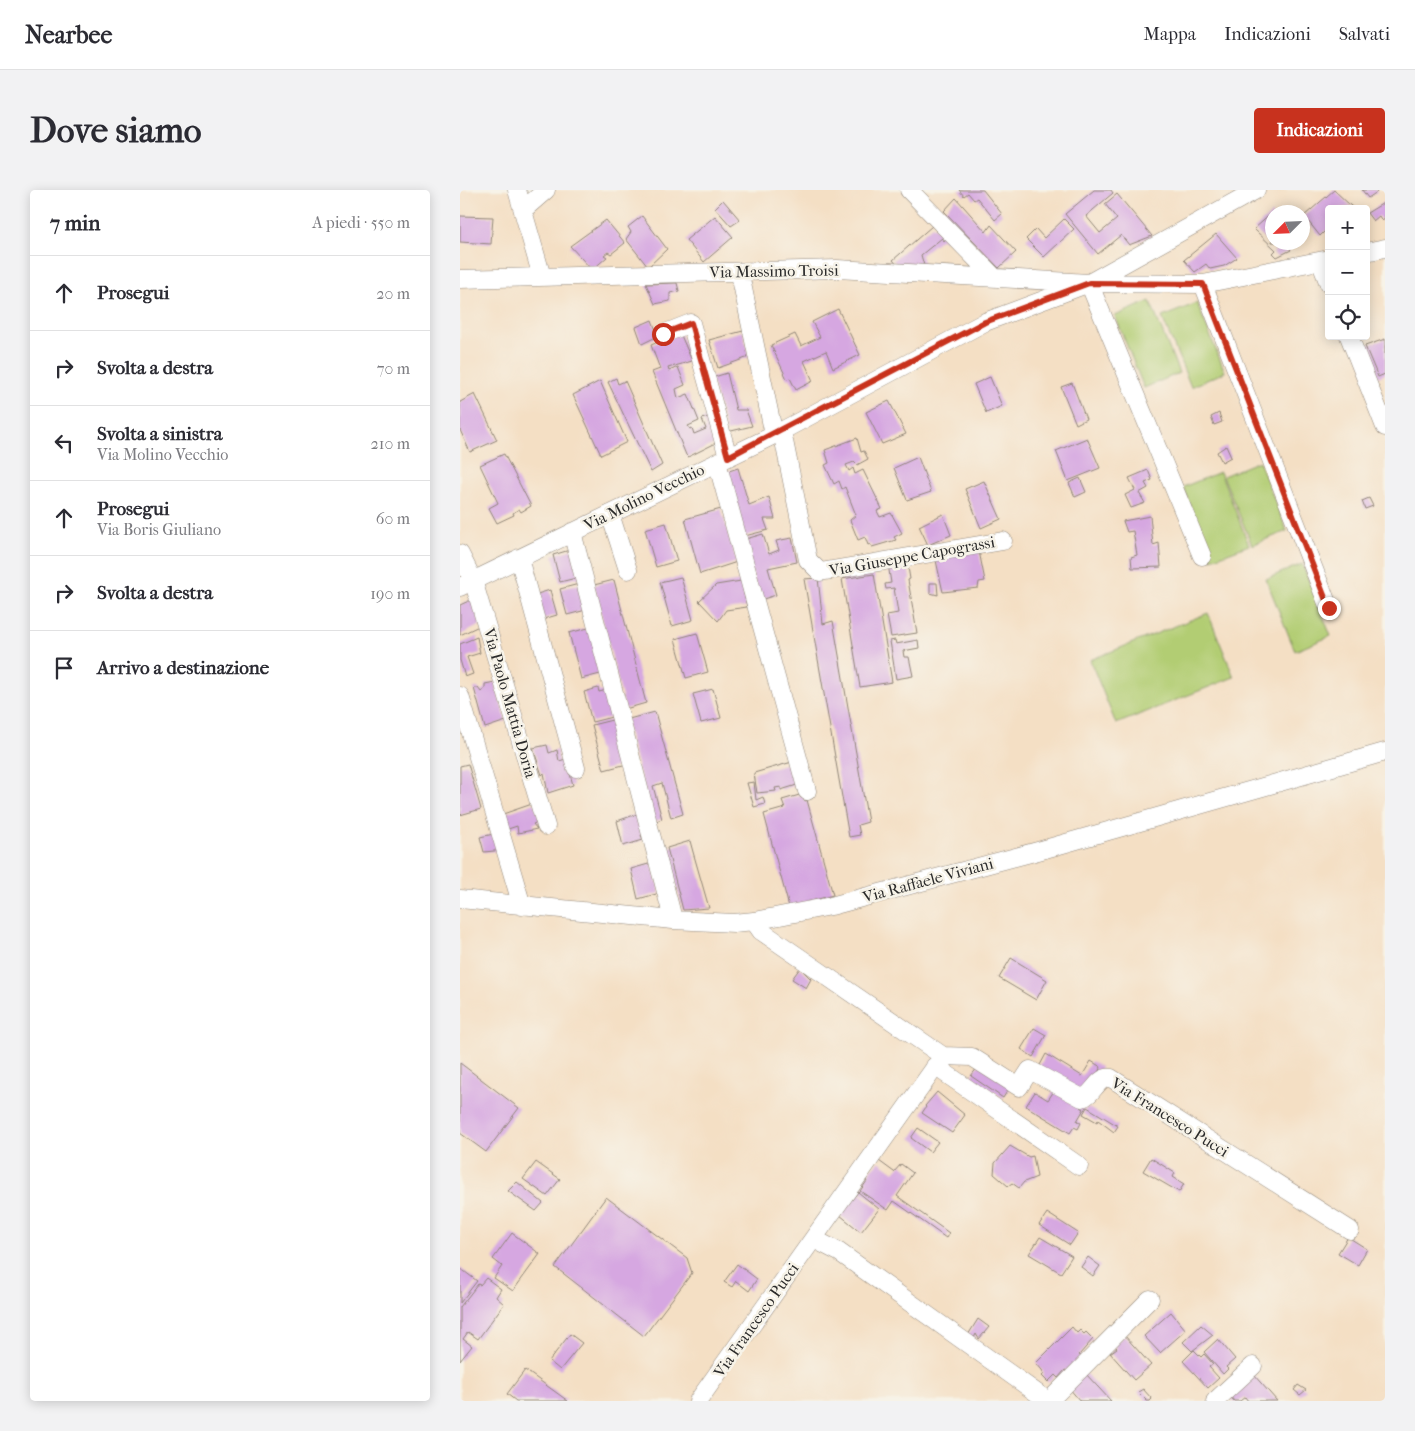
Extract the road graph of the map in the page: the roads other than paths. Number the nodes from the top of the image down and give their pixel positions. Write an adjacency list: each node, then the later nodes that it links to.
1 (517, 190): 5 (street)
2 (546, 190): 5 (street)
3 (909, 190): 9 (street)
4 (1256, 190): 13 (street, Via Molino Vecchio)
5 (523, 210): 10 (street)
6 (1385, 248): 7 (street)
7 (1370, 251)
8 (1324, 260): 14 (street, Via Massimo Troisi)
9 (993, 276): 10 (street, Via Massimo Troisi); 13 (street, Via Massimo Troisi)
10 (542, 277): 11 (street, Via Massimo Troisi)
11 (460, 279)
12 (741, 279): 18 (street)
13 (1089, 283): 14 (street, Via Massimo Troisi); 18 (street, Via Molino Vecchio); 24 (street)
14 (1203, 284): 28 (street)
15 (663, 334): 19 (street)
16 (1351, 340): 17 (street)
17 (1385, 426)
18 (778, 433): 19 (street, Via Molino Vecchio); 22 (street, Via Giuseppe Capograssi)
19 (722, 460): 20 (street, Via Molino Vecchio); 32 (street)
20 (610, 514): 21 (street, Via Molino Vecchio); 26 (street)
21 (572, 532): 25 (street, Via Molino Vecchio); 36 (street)
22 (1003, 541)
23 (460, 554): 27 (street, Via Paolo Mattia Doria)
24 (1202, 556)
25 (519, 558): 27 (street, Via Molino Vecchio); 31 (street)
26 (628, 570)
27 (467, 584): 33 (street, Via Paolo Mattia Doria)
28 (1329, 608)
29 (460, 696): 35 (street)
30 (1385, 752): 37 (street, Via Raffaele Viviani)
31 (576, 768)
32 (807, 792)
33 (546, 826)
34 (460, 899): 35 (street, Via Raffaele Viviani)
35 (522, 906): 37 (street, Via Raffaele Viviani)
36 (670, 911)
37 (754, 921): 38 (street)
38 (939, 1061): 39 (street); 40 (street, Via Francesco Pucci); 41 (street, Via Francesco Pucci)
39 (1079, 1166)
40 (1350, 1230)
41 (814, 1239): 44 (street, Via Francesco Pucci); 45 (street)
42 (1150, 1298): 45 (street)
43 (1253, 1366): 46 (street)
44 (698, 1401)
45 (1048, 1401)
46 (1215, 1401)

